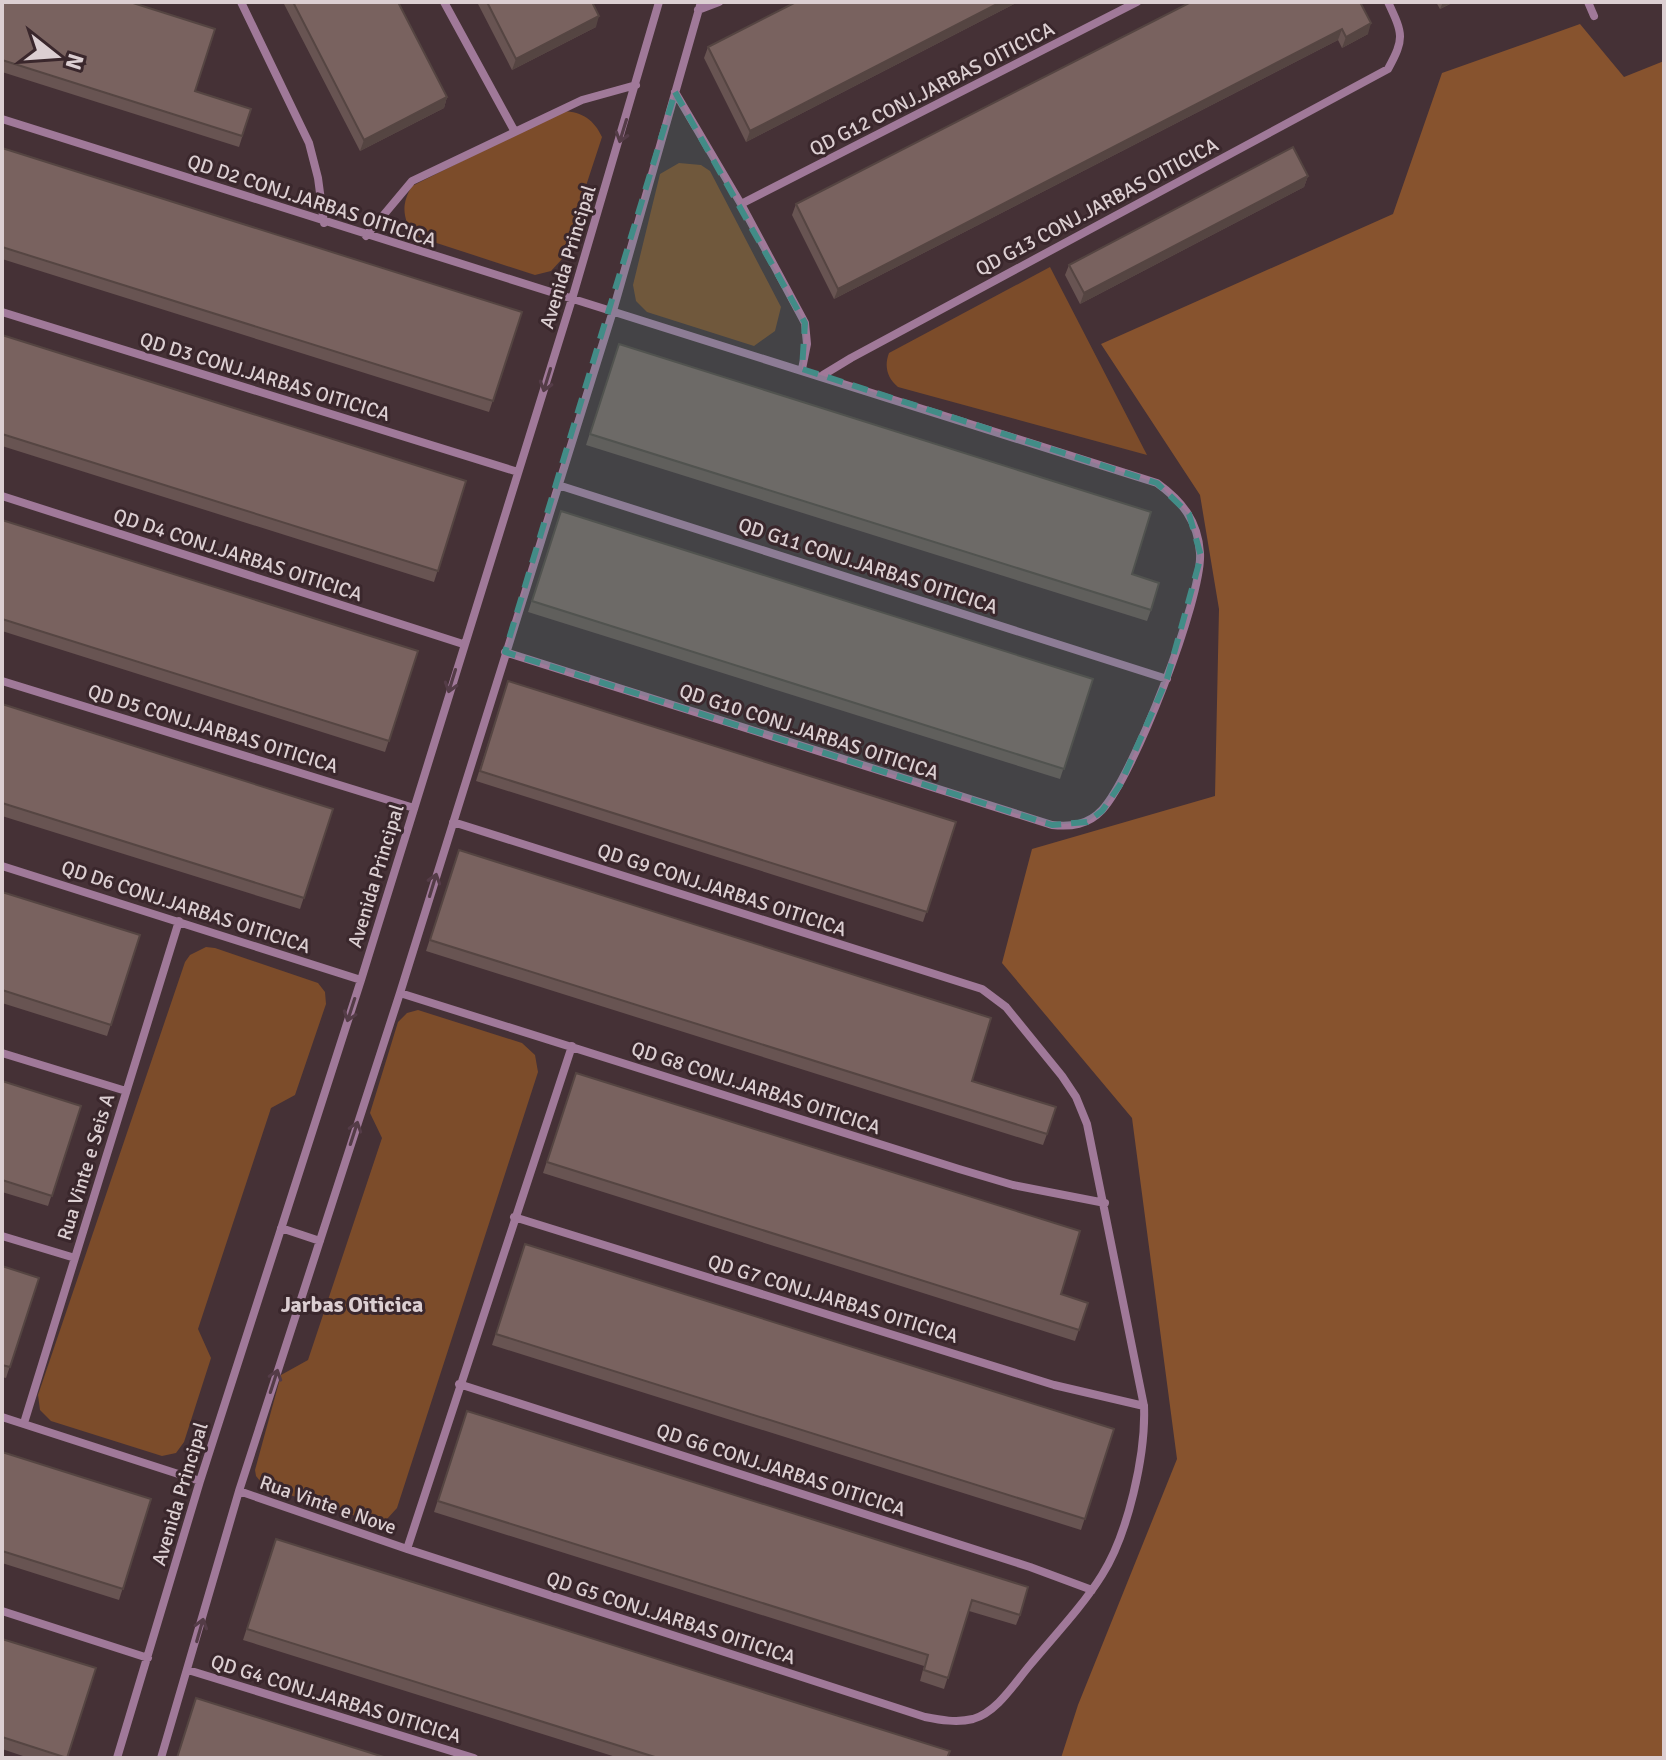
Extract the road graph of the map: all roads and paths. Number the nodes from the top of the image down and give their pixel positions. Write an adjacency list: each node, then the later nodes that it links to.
1 (241, 2): 15 (street)
2 (444, 2): 13 (street)
3 (659, 2): 10 (street, Avenida Principal)
4 (719, 2): 8 (street)
5 (1137, 2): 14 (street, QD G12 CONJ.JARBAS OITICICA)
6 (1388, 2): 21 (street, QD G13 CONJ.JARBAS OITICICA)
7 (1588, 2): 9 (street)
8 (700, 6): 11 (street)
9 (1594, 16)
10 (636, 85): 13 (street); 17 (street, Avenida Principal, one-way to 17)
11 (675, 92): 14 (street); 18 (street)
12 (2, 119): 15 (street, QD D2 CONJ.JARBAS OITICICA)
13 (515, 132): 16 (street)
14 (741, 204): 20 (street)
15 (324, 223): 16 (street, QD D2 CONJ.JARBAS OITICICA)
16 (366, 236): 17 (street, QD D2 CONJ.JARBAS OITICICA)
17 (572, 299): 18 (street, QD D2 CONJ.JARBAS OITICICA); 22 (street, Avenida Principal, one-way to 22)
18 (613, 311): 20 (street); 23 (street)
19 (2, 312): 22 (street, QD D3 CONJ.JARBAS OITICICA)
20 (802, 369): 21 (street)
21 (823, 375): 27 (street)
22 (518, 472): 25 (street, Avenida Principal)
23 (558, 485): 26 (street); 27 (street, QD G11 CONJ.JARBAS OITICICA)
24 (2, 496): 25 (street, QD D4 CONJ.JARBAS OITICICA)
25 (463, 644): 29 (street, Avenida Principal, one-way to 29)
26 (505, 652): 27 (street, QD G10 CONJ.JARBAS OITICICA); 30 (street)
27 (1167, 679)
28 (2, 681): 29 (street, QD D5 CONJ.JARBAS OITICICA)
29 (414, 808): 33 (street, Avenida Principal)
30 (453, 822): 34 (street, QD G9 CONJ.JARBAS OITICICA); 35 (street, one-way to 30)
31 (2, 866): 32 (street, QD D6 CONJ.JARBAS OITICICA)
32 (179, 921): 33 (street, QD D6 CONJ.JARBAS OITICICA); 38 (street, Rua Vinte e Seis A)
33 (361, 980): 41 (street, Avenida Principal, one-way to 41)
34 (982, 989): 39 (street, QD G5 CONJ.JARBAS OITICICA)
35 (400, 993): 36 (street, QD G8 CONJ.JARBAS OITICICA); 43 (street, one-way to 35)
36 (572, 1046): 39 (street, QD G8 CONJ.JARBAS OITICICA); 40 (street)
37 (2, 1053): 38 (street)
38 (126, 1091): 44 (street, Rua Vinte e Seis A)
39 (1105, 1203): 46 (street, QD G5 CONJ.JARBAS OITICICA)
40 (514, 1217): 45 (street); 46 (street, QD G7 CONJ.JARBAS OITICICA)
41 (281, 1228): 43 (street); 49 (street, Avenida Principal)
42 (2, 1236): 44 (street)
43 (320, 1241): 50 (street, one-way to 43)
44 (75, 1258): 48 (street, Rua Vinte e Seis A)
45 (459, 1384): 51 (street); 52 (street, QD G6 CONJ.JARBAS OITICICA)
46 (1144, 1406): 52 (street, QD G5 CONJ.JARBAS OITICICA)
47 (2, 1417): 48 (street)
48 (24, 1423): 49 (street)
49 (200, 1481): 54 (street, Avenida Principal)
50 (239, 1491): 51 (street, Rua Vinte e Nove); 55 (street, one-way to 50)
51 (407, 1549): 52 (street, QD G5 CONJ.JARBAS OITICICA)
52 (1092, 1590)
53 (2, 1611): 54 (street)
54 (148, 1658): 56 (street, Avenida Principal)
55 (188, 1670): 57 (street); 58 (street, QD G4 CONJ.JARBAS OITICICA)
56 (117, 1758)
57 (161, 1758)
58 (474, 1758)

